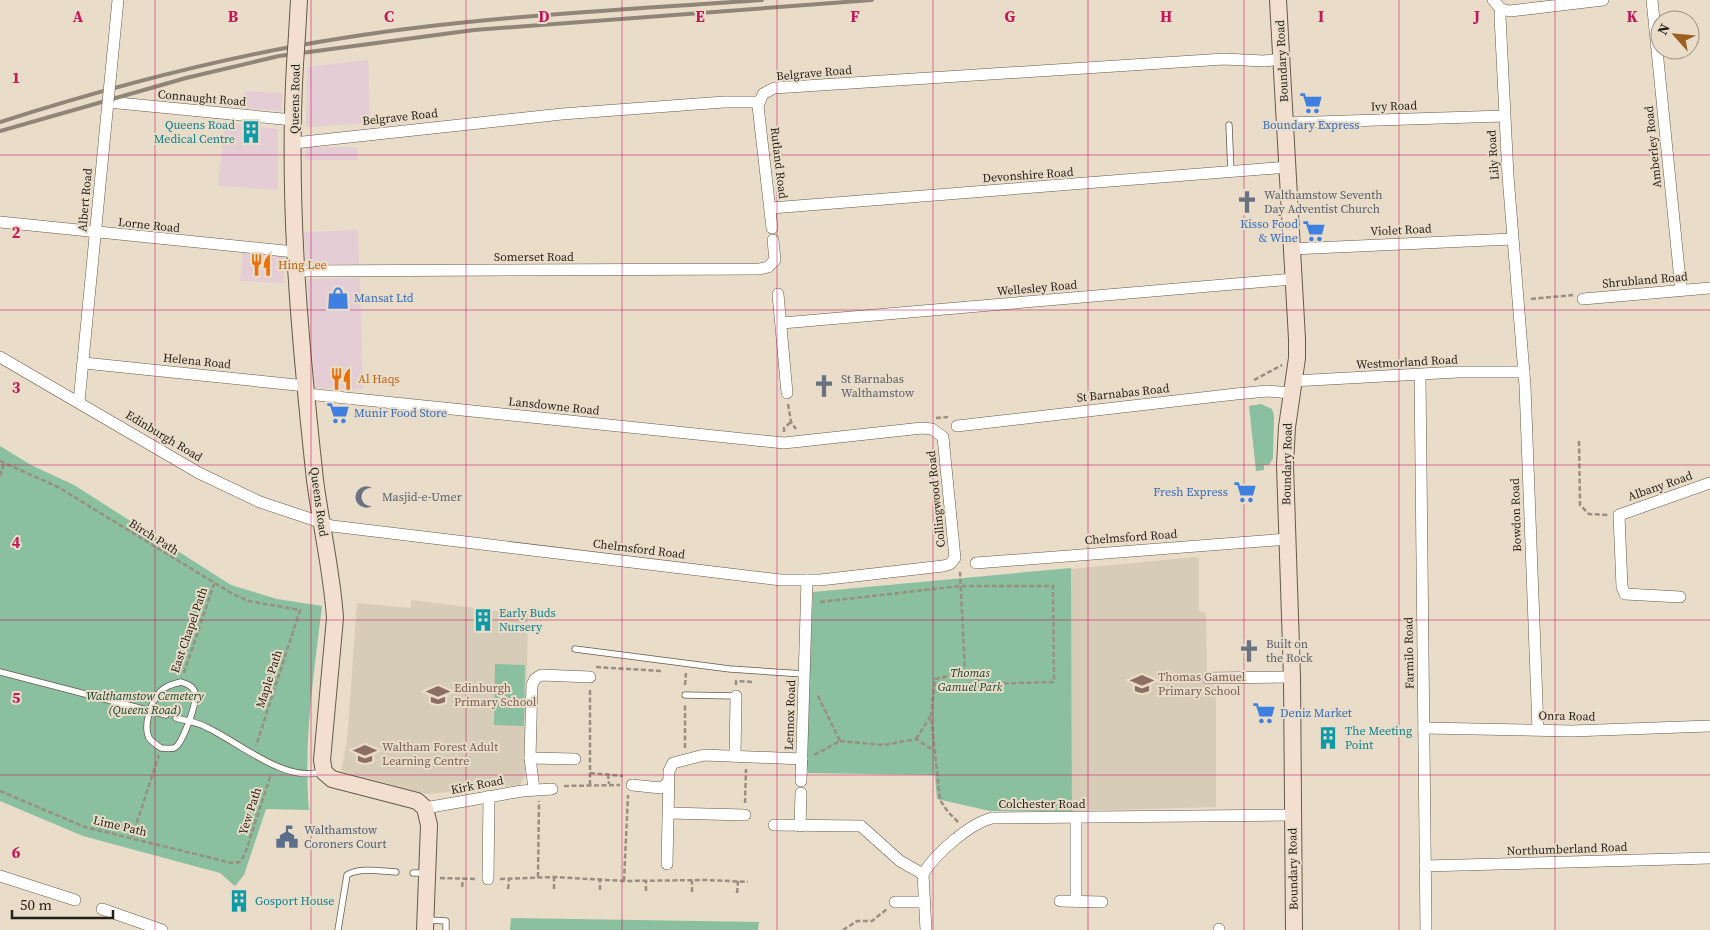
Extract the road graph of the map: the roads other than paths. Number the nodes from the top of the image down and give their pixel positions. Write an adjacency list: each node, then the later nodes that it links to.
1 (118, 0): 9 (street, Albert Road, bridge)
2 (299, 0): 12 (street, Queens Road, bridge)
3 (1278, 0): 8 (street, Boundary Road)
4 (1493, 0): 7 (street)
5 (1603, 0): 7 (street)
6 (1652, 0): 28 (street, Amberley Road)
7 (1501, 9): 11 (street, Lily Road)
8 (1282, 59): 10 (street, Belgrave Road); 13 (street, Boundary Road)
9 (108, 102): 12 (street, Connaught Road); 20 (street, Albert Road)
10 (758, 102): 15 (street, Belgrave Road); 18 (street, Rutland Road)
11 (1504, 116): 13 (street, Ivy Road); 21 (street, Lily Road)
12 (294, 120): 15 (street, Queens Road)
13 (1284, 123): 16 (street, Boundary Road)
14 (1229, 125): 17 (lane)
15 (294, 142): 23 (street, Queens Road)
16 (1288, 167): 17 (street, Devonshire Road); 22 (street, Boundary Road)
17 (1231, 173): 18 (street, Devonshire Road)
18 (770, 208): 24 (street, Rutland Road)
19 (0, 222): 20 (street, Lorne Road)
20 (96, 233): 23 (street, Lorne Road); 34 (street, Albert Road)
21 (1512, 239): 22 (street, Violet Road); 31 (street, Lily Road)
22 (1292, 249): 26 (street, Boundary Road)
23 (295, 252): 25 (street, Queens Road)
24 (772, 264): 25 (street, Somerset Road)
25 (296, 271): 38 (street, Queens Road)
26 (1294, 279): 32 (street, Wellesley Road); 37 (street, Boundary Road)
27 (1710, 288): 28 (street, Shrubland Road)
28 (1681, 290): 30 (street, Shrubland Road)
29 (778, 294): 32 (street)
30 (1583, 299)
31 (1518, 300): 35 (street, Bowdon Road)
32 (782, 324): 39 (street)
33 (0, 357): 40 (street, Edinburgh Road)
34 (84, 363): 38 (street, Helena Road); 40 (street, Albert Road)
35 (1524, 372): 36 (street, Westmorland Road); 64 (street, Bowdon Road)
36 (1420, 375): 37 (street, Westmorland Road); 63 (street, Farmilo Road)
37 (1292, 387): 41 (street, St Barnabas Road); 45 (street, Boundary Road)
38 (307, 390): 42 (street, Lansdowne Road); 44 (street, Queens Road)
39 (786, 393)
40 (79, 402): 44 (street, Edinburgh Road)
41 (957, 426)
42 (942, 435): 47 (street, Collingwood Road)
43 (1710, 484): 49 (street, Albany Road)
44 (321, 523): 48 (street, Chelmsford Road); 69 (street, Queens Road)
45 (1288, 539): 46 (street, Chelmsford Road); 54 (street, Boundary Road)
46 (976, 562)
47 (957, 564): 48 (street, Chelmsford Road)
48 (807, 580): 52 (street, Lennox Road)
49 (1680, 597)
50 (575, 649): 52 (lane)
51 (0, 672): 58 (lane)
52 (805, 674): 68 (street, Lennox Road)
53 (590, 677): 66 (street)
54 (1292, 677): 55 (street); 78 (street, Boundary Road)
55 (1208, 678)
56 (685, 695): 57 (lane)
57 (736, 696): 65 (street)
58 (149, 712): 59 (lane); 61 (lane); 61 (lane)
59 (166, 715)
60 (176, 718): 61 (lane)
61 (188, 721): 69 (lane)
62 (1710, 726): 64 (street, Onra Road)
63 (1424, 728): 64 (street, Onra Road); 84 (street, Farmilo Road)
64 (1538, 730)
65 (740, 757): 68 (street, Lennox Road); 70 (street, Lennox Road)
66 (530, 758): 67 (street); 72 (street)
67 (575, 759)
68 (802, 759): 81 (street)
69 (324, 772): 75 (street)
70 (668, 783): 71 (street); 76 (street)
71 (630, 785)
72 (537, 789): 73 (street, Kirk Road); 74 (street, Kirk Road)
73 (552, 789)
74 (488, 796): 75 (street, Kirk Road); 88 (street)
75 (425, 808): 96 (street)
76 (669, 813): 77 (street); 83 (street)
77 (745, 815)
78 (1292, 815): 79 (street, Colchester Road); 101 (street, Boundary Road)
79 (1076, 818): 86 (street, Colchester Road); 93 (street)
80 (774, 825): 81 (street)
81 (800, 826): 86 (street)
82 (1710, 858): 84 (street, Northumberland Road)
83 (667, 864)
84 (1425, 866): 102 (street, Farmilo Road)
85 (396, 872): 98 (lane)
86 (923, 874): 92 (street)
87 (0, 876): 89 (street)
88 (488, 879)
89 (75, 900)
90 (1060, 901): 93 (street)
91 (895, 902): 92 (street)
92 (924, 902): 100 (street)
93 (1076, 902): 94 (street)
94 (1102, 902)
95 (102, 909): 97 (street)
96 (426, 925): 99 (lane)
97 (162, 930)
98 (338, 930)
99 (446, 930)
100 (926, 930)
101 (1294, 930)
102 (1426, 930)

